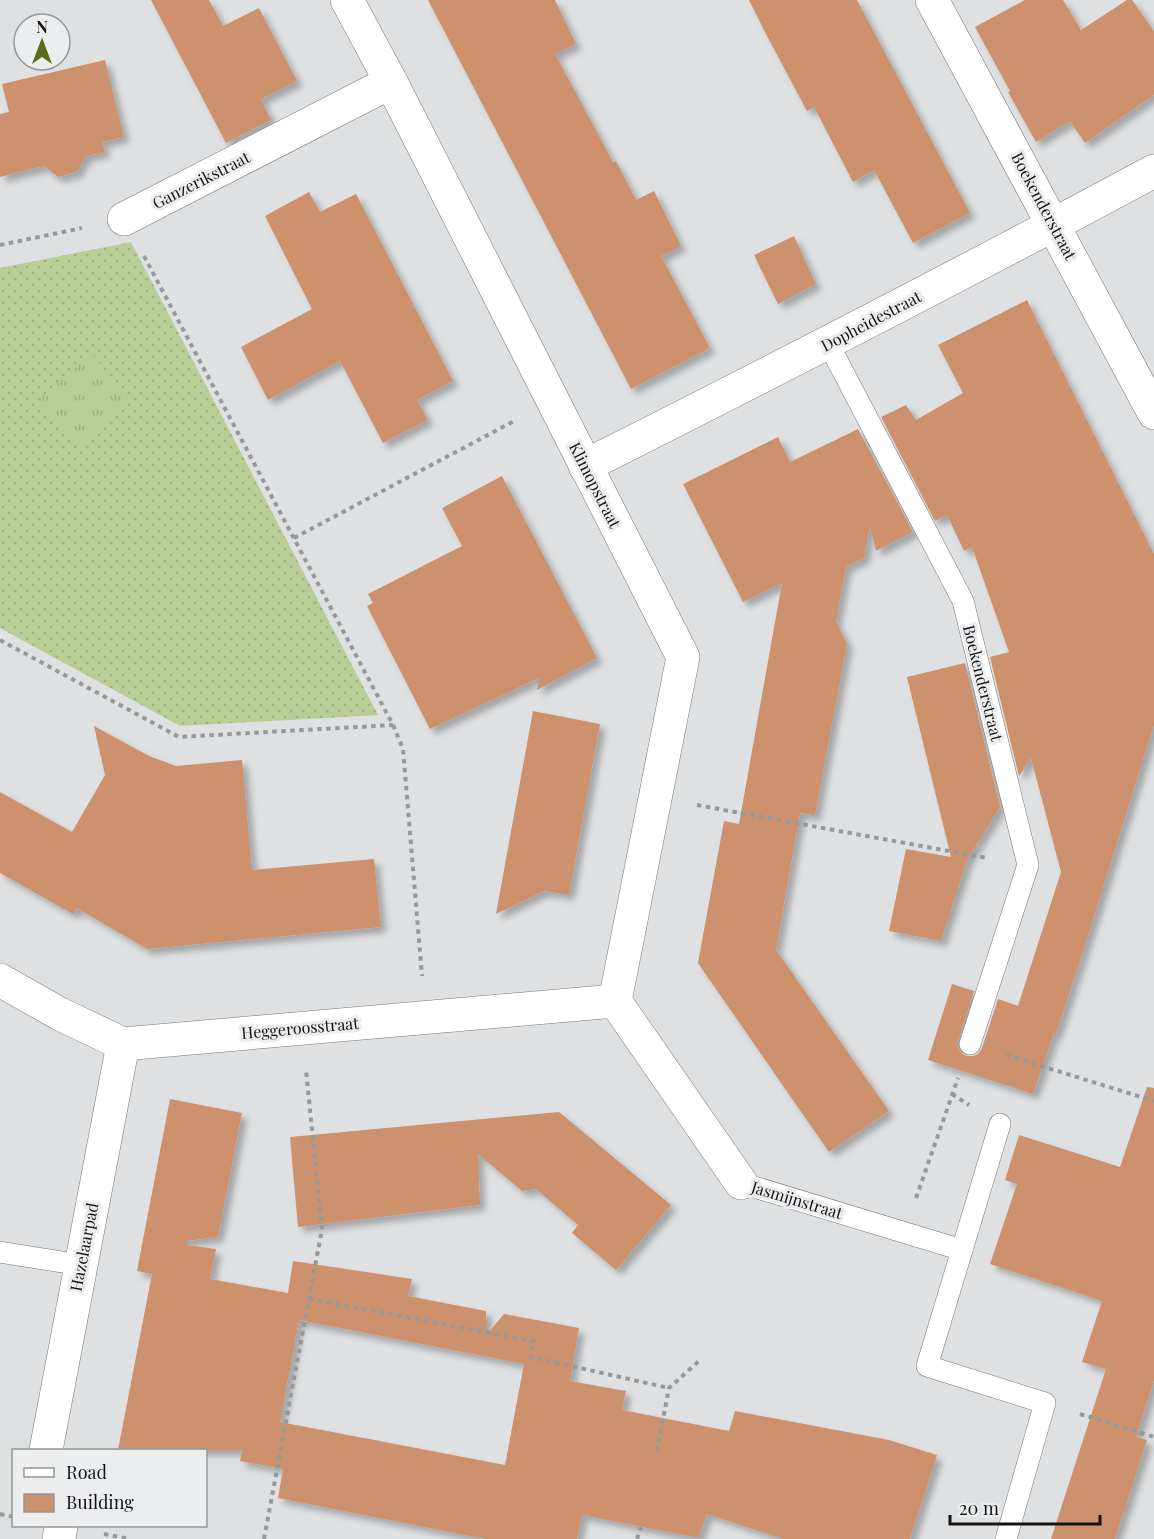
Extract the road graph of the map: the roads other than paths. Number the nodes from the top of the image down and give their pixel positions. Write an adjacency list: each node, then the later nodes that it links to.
1 (347, 0): 3 (street, Klimopstraat)
2 (933, 0): 6 (street, Boekenderstraat)
3 (391, 82): 5 (street, Ganzerikstraat); 9 (street, Klimopstraat)
4 (1154, 171): 6 (street, Dopheidestraat)
5 (124, 219)
6 (1054, 225): 7 (street, Dopheidestraat); 8 (street, Boekenderstraat)
7 (828, 343): 9 (street, Dopheidestraat); 13 (lane, Boekenderstraat)
8 (1154, 413)
9 (585, 466): 11 (street, Klimopstraat)
10 (0, 980): 12 (street)
11 (615, 1001): 12 (street, Heggeroosstraat); 15 (street, Jasmijnstraat)
12 (123, 1044): 18 (street, Hazelaarpad)
13 (970, 1044)
14 (1000, 1124): 16 (lane)
15 (741, 1183): 16 (lane, Jasmijnstraat)
16 (962, 1250): 20 (lane)
17 (0, 1252): 18 (lane)
18 (81, 1265): 19 (street, Hazelaarpad)
19 (46, 1449)
20 (1006, 1539)

